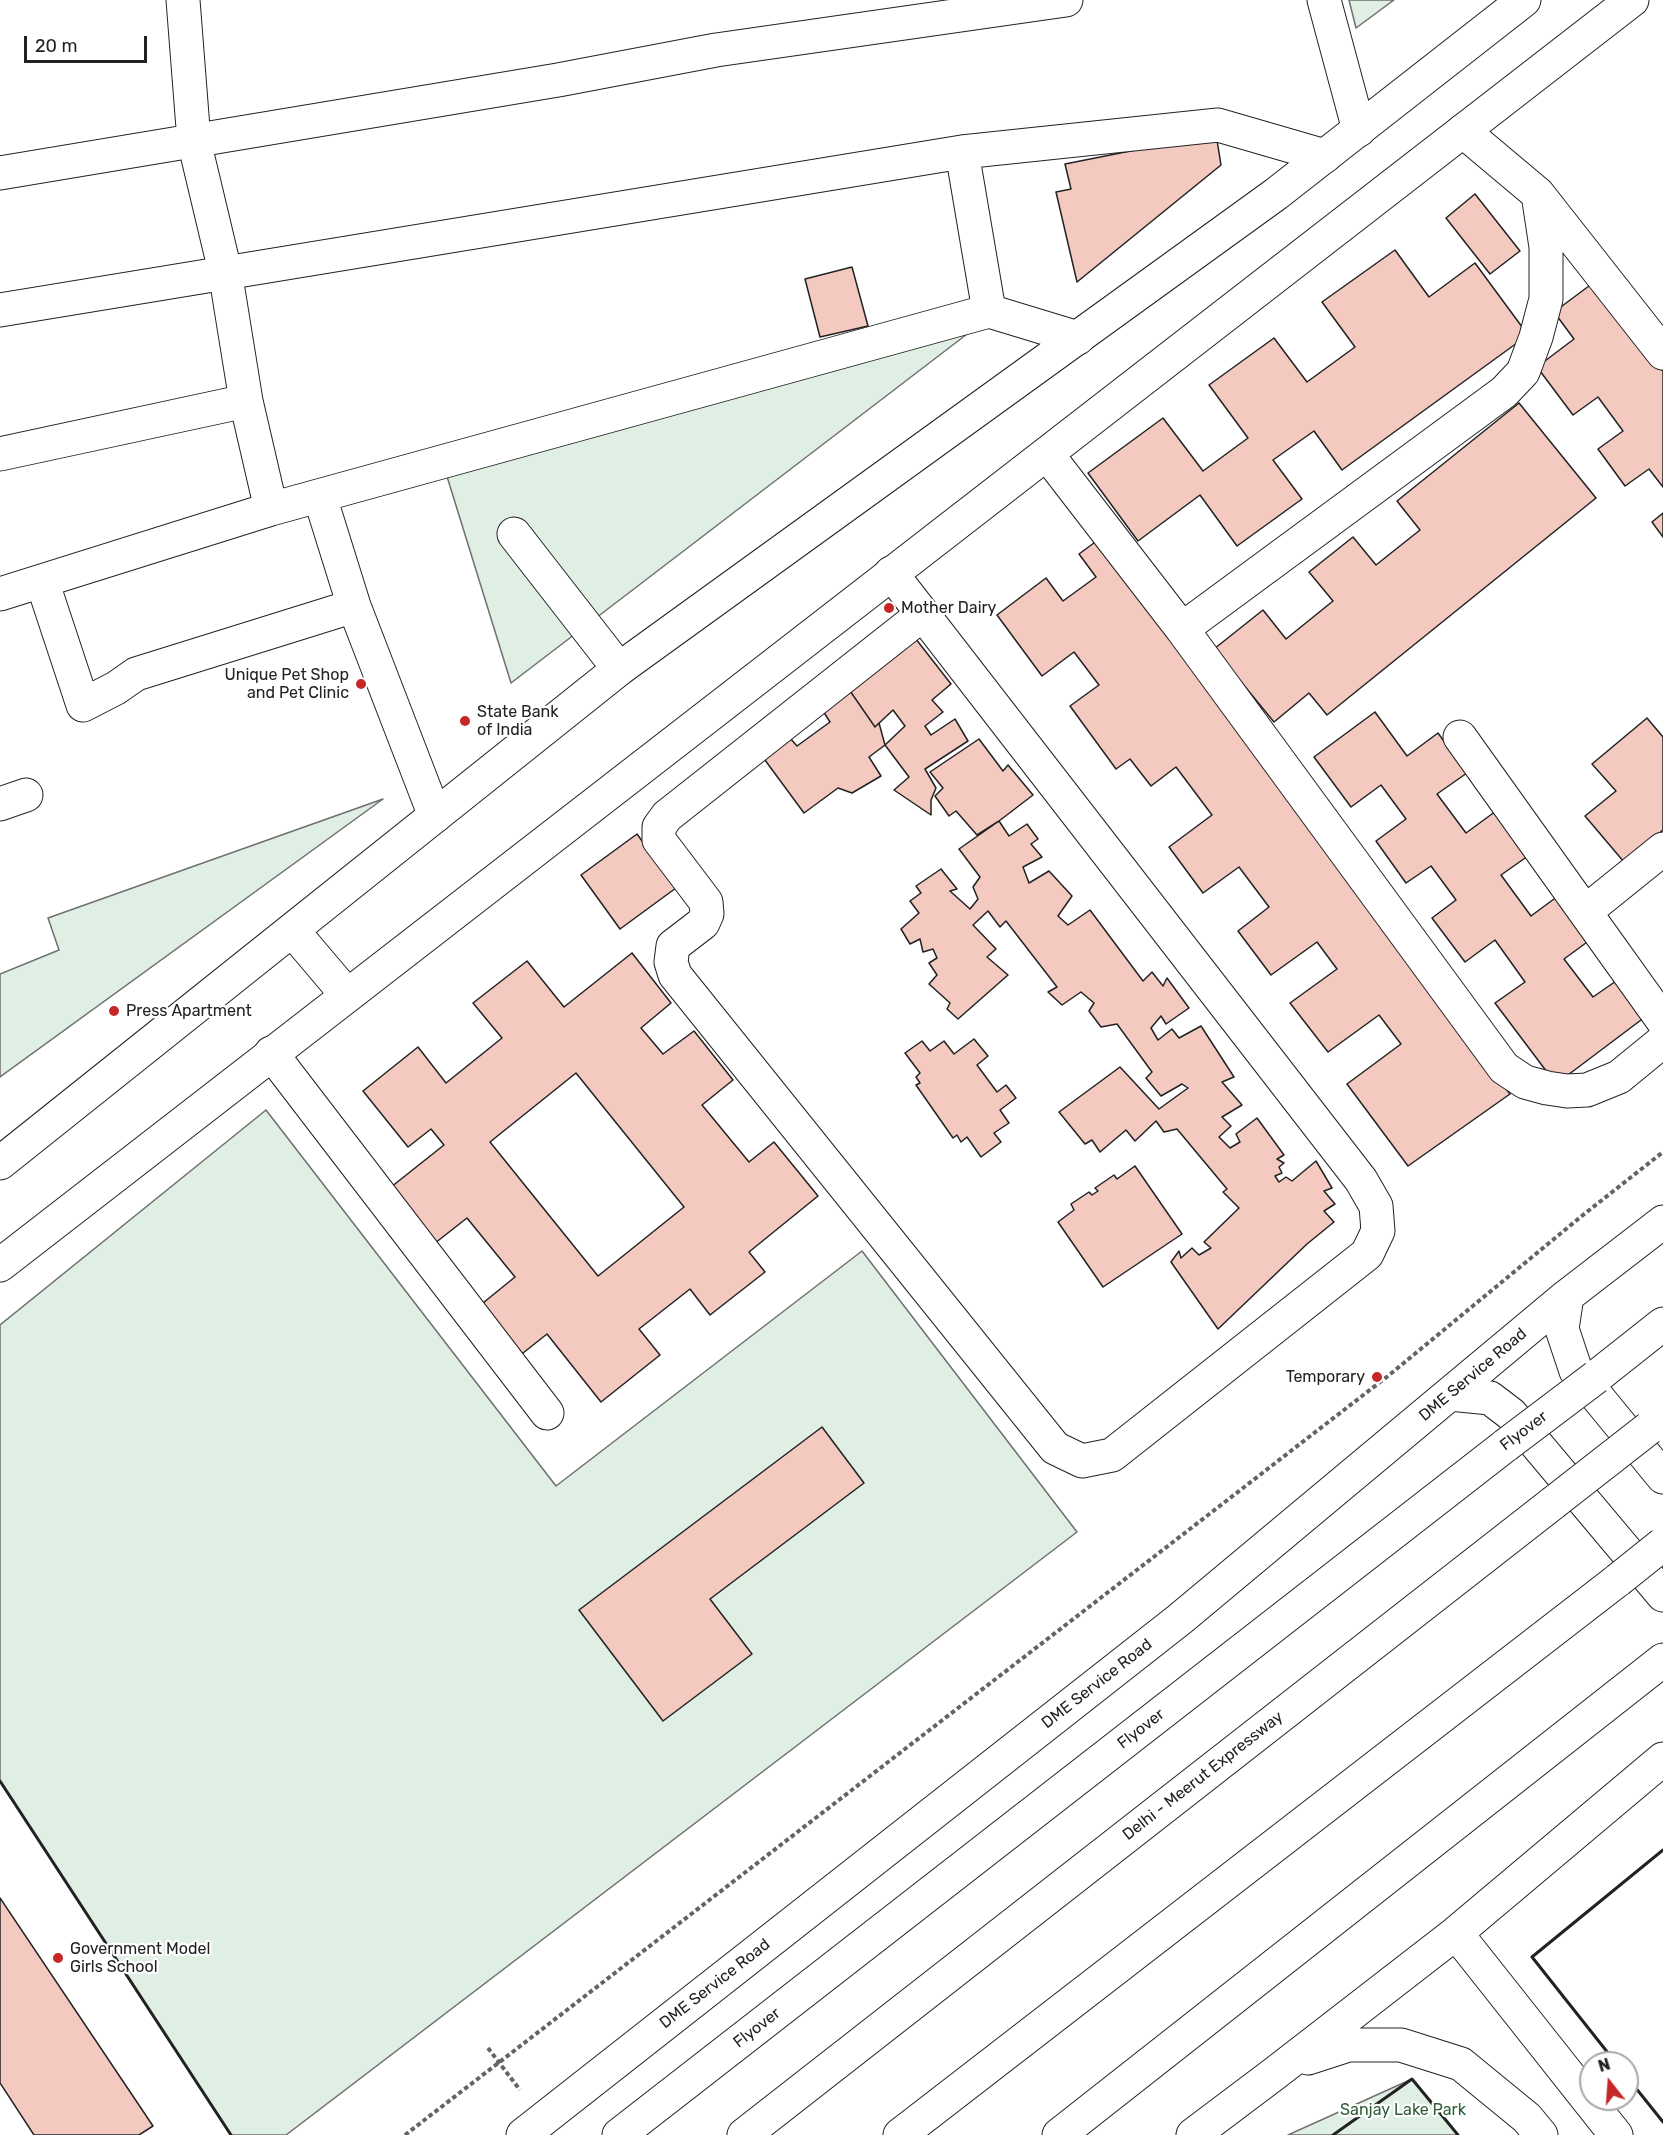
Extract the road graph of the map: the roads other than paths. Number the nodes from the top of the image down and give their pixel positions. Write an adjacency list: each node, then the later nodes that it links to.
1 (183, 0): 8 (main road)
2 (1054, 0): 8 (main road)
3 (1324, 0): 6 (main road)
4 (1524, 0): 6 (main road)
5 (1632, 0): 7 (main road)
6 (1359, 130): 10 (main road)
7 (1463, 131): 12 (main road); 20 (main road)
8 (194, 141): 11 (main road); 13 (main road)
9 (962, 152): 10 (main road); 13 (main road); 15 (main road)
10 (1325, 156): 16 (main road)
11 (0, 173)
12 (1538, 195): 17 (main road); 29 (main road)
13 (225, 271): 14 (main road); 18 (main road)
14 (0, 310)
15 (989, 311): 16 (main road); 21 (main road)
16 (1078, 338): 30 (main road)
17 (1663, 353)
18 (246, 401): 19 (main road); 22 (main road)
19 (0, 454)
20 (1047, 454): 24 (main road); 29 (main road)
21 (320, 497): 22 (main road); 27 (main road)
22 (271, 509): 25 (main road)
23 (513, 534): 30 (main road)
24 (891, 573): 28 (main road); 36 (main road)
25 (42, 581): 26 (main road); 27 (main road)
26 (0, 594)
27 (354, 606): 32 (main road)
28 (923, 614): 28 (main road)
29 (1182, 629): 38 (main road)
30 (619, 669): 32 (main road)
31 (1460, 737): 34 (main road)
32 (435, 816): 35 (main road)
33 (1663, 849): 34 (main road)
34 (1585, 912): 37 (main road)
35 (292, 930): 36 (main road); 40 (main road)
36 (347, 995): 39 (main road)
37 (1663, 1021)
38 (1663, 1041)
39 (271, 1053): 42 (main road); 46 (main road)
40 (0, 1163)
41 (1663, 1222): 43 (main road, DME Service Road)
42 (0, 1265)
43 (1567, 1296): 45 (main road, DME Service Road); 48 (main road)
44 (1663, 1324): 56 (main road, Flyover, bridge)
45 (1450, 1394): 50 (main road); 55 (main road, DME Service Road)
46 (547, 1413)
47 (1656, 1423): 57 (main road, Delhi - Meerut Expressway, bridge)
48 (1663, 1477)
49 (1663, 1544): 58 (main road, bridge)
50 (1663, 1595)
51 (1663, 1660): 59 (main road)
52 (1663, 1759): 53 (main road)
53 (1456, 1933): 54 (main road); 62 (main road)
54 (1286, 2065): 60 (main road); 61 (main road)
55 (532, 2127)
56 (619, 2135)
57 (744, 2135)
58 (900, 2135)
59 (1059, 2135)
60 (1192, 2135)
61 (1541, 2135)
62 (1616, 2135)

